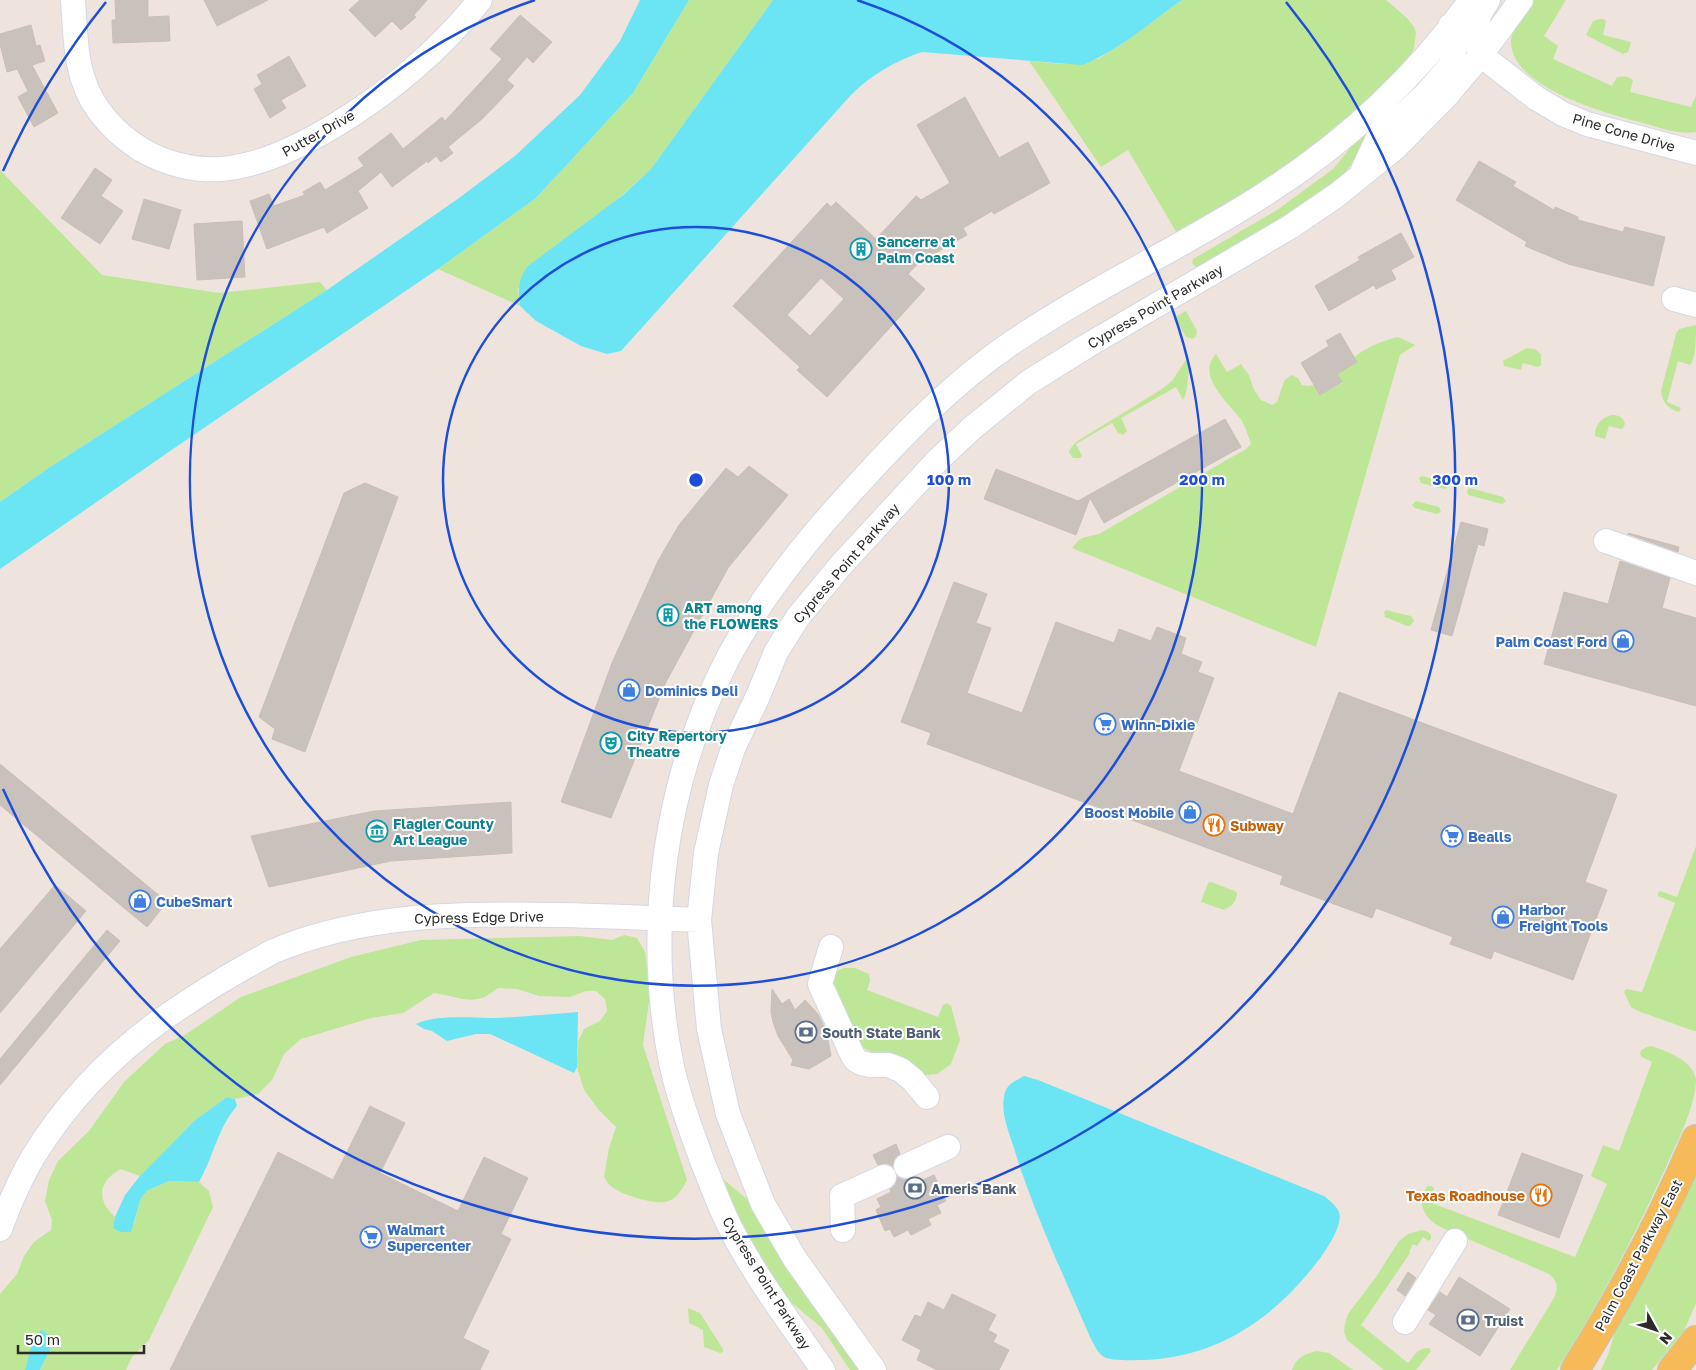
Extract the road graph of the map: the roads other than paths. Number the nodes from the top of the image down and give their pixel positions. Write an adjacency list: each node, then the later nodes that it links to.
1 (73, 0): 2 (street, Putter Drive)
2 (480, 0)
3 (1471, 0): 6 (street, Cypress Point Parkway)
4 (1488, 0): 7 (street)
5 (1520, 0): 7 (street, Cypress Point Parkway)
6 (1450, 26): 9 (street); 12 (street, Cypress Point Parkway)
7 (1481, 55): 8 (street, Pine Cone Drive); 9 (street, Cypress Point Parkway)
8 (1696, 153)
9 (1360, 176): 13 (street, Cypress Point Parkway)
10 (1606, 541): 11 (street)
11 (1690, 570)
12 (659, 918): 13 (street, Cypress Edge Drive); 20 (street, Cypress Edge Drive); 25 (street, Cypress Point Parkway)
13 (698, 920): 26 (street, Cypress Point Parkway)
14 (831, 947): 15 (street)
15 (927, 1097)
16 (1696, 1139): 27 (main road, Palm Coast Parkway East)
17 (948, 1147): 18 (street)
18 (906, 1166)
19 (884, 1177): 21 (street)
20 (0, 1229)
21 (843, 1230)
22 (1455, 1241): 23 (street)
23 (1405, 1322)
24 (1696, 1340): 28 (main road)
25 (823, 1370)
26 (874, 1370)
27 (1575, 1370)
28 (1672, 1370)

